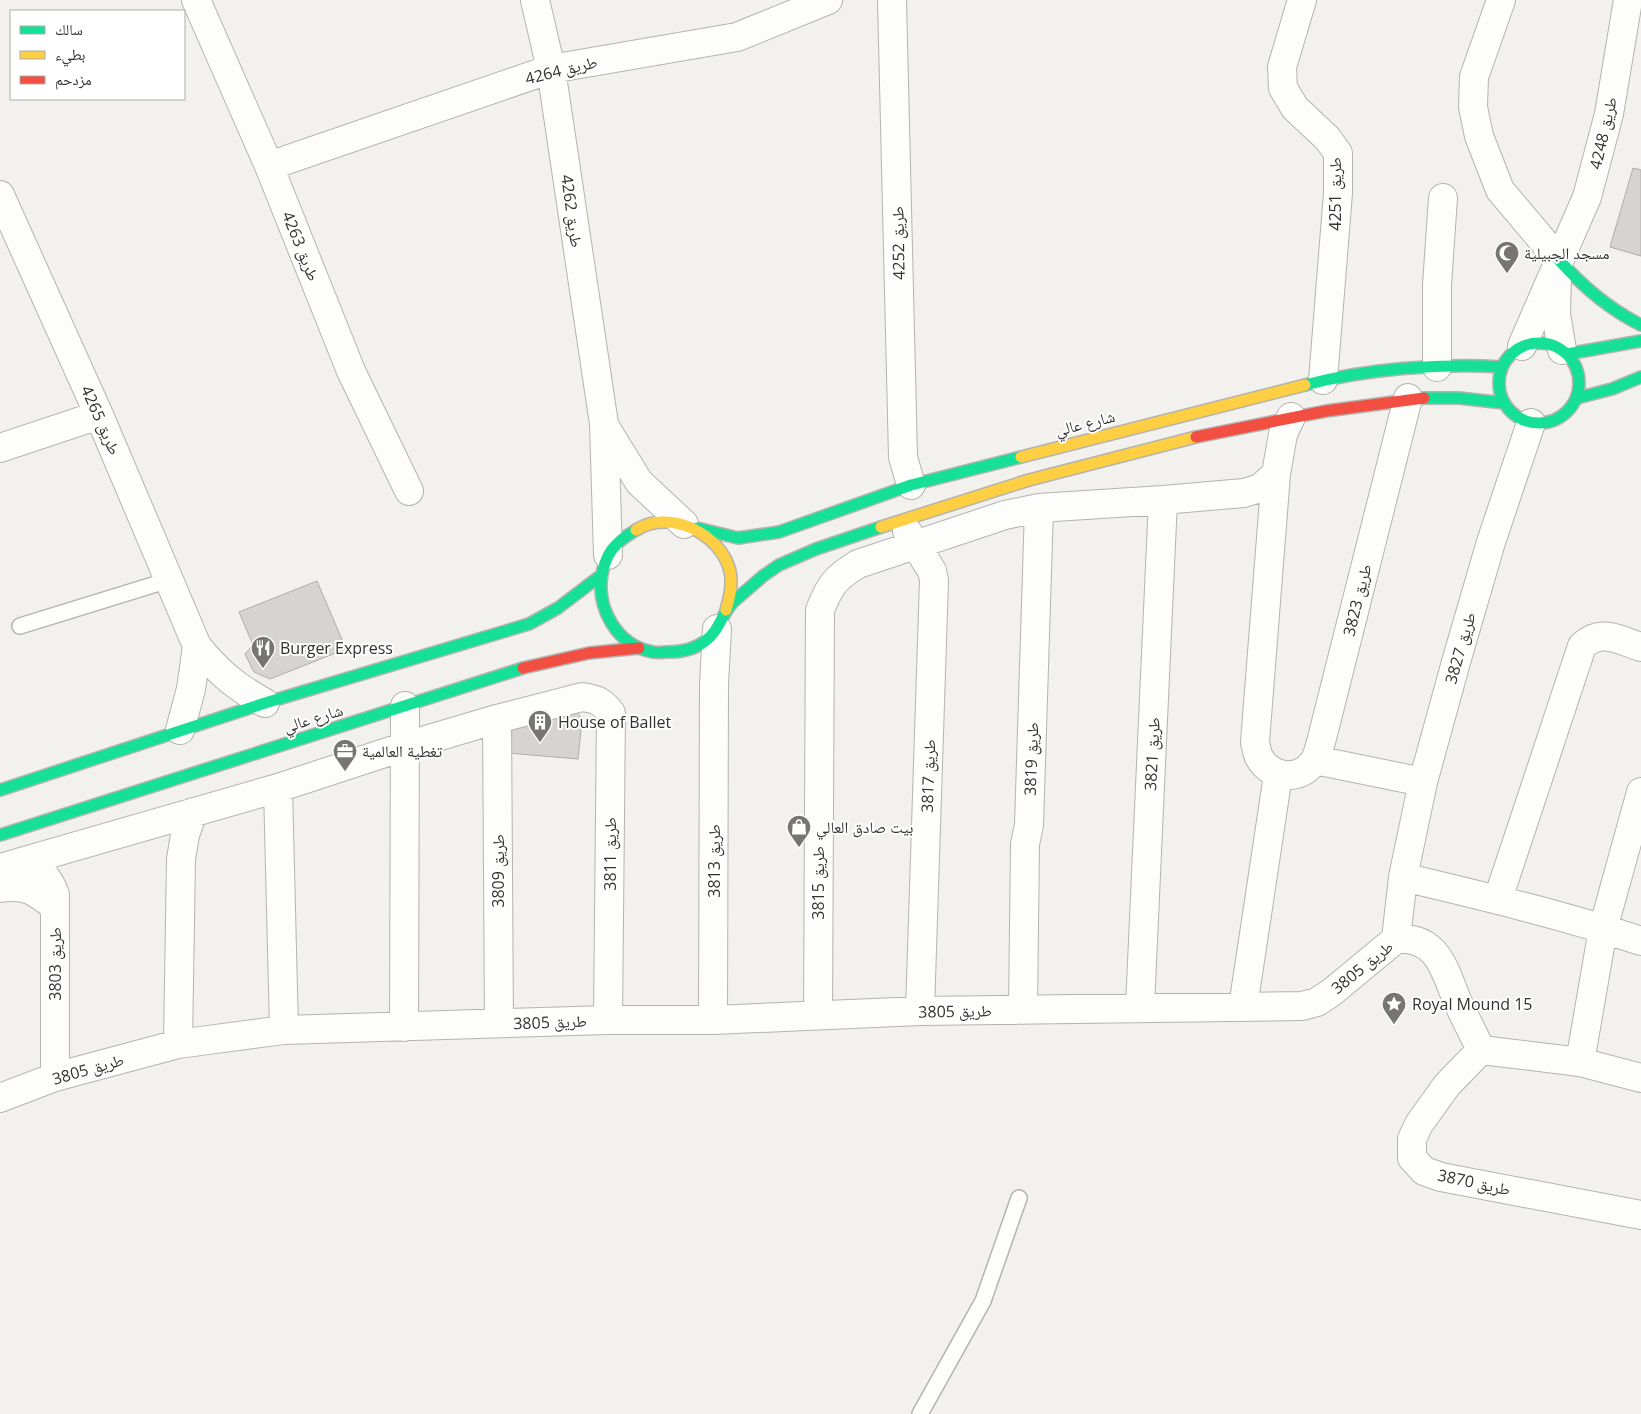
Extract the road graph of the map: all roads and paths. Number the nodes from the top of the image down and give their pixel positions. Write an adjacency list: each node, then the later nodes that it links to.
1 (196, 0): 10 (street, طريق 4263)
2 (535, 0): 9 (street, طريق 4262)
3 (828, 0): 8 (street, طريق 4264)
4 (892, 0): 31 (street, طريق 4252)
5 (1302, 0): 21 (street, طريق 4251)
6 (1501, 0): 13 (street)
7 (1628, 0): 13 (street, طريق 4248)
8 (781, 9): 9 (street, طريق 4264)
9 (551, 68): 10 (street, طريق 4264); 28 (street, طريق 4262)
10 (269, 166): 32 (street, طريق 4263)
11 (0, 195): 25 (street, طريق 4265)
12 (1443, 198): 19 (street)
13 (1559, 260): 14 (street); 16 (street, طريق 4248); 17 (street)
14 (1641, 325)
15 (1641, 342): 17 (street)
16 (1522, 346): 17 (street); 18 (street)
17 (1565, 352): 23 (street)
18 (1502, 367): 19 (street, شارع عالي); 24 (street)
19 (1437, 368): 21 (street, شارع عالي)
20 (1641, 377): 23 (street)
21 (1323, 380): 31 (street, شارع عالي)
22 (1408, 398): 24 (street); 26 (street); 52 (street, طريق 3823)
23 (1577, 398): 27 (street)
24 (1504, 403): 27 (street)
25 (99, 416): 29 (street); 39 (street, طريق 4265)
26 (1290, 417): 30 (street); 35 (street)
27 (1531, 423): 54 (street, طريق 3827)
28 (604, 424): 36 (street, طريق 4262); 38 (street, طريق 4262)
29 (0, 448)
30 (1276, 474): 33 (street, طريق 3815); 53 (street)
31 (911, 485): 36 (street, شارع عالي)
32 (409, 491)
33 (1163, 500): 34 (street, طريق 3815); 72 (street, طريق 3821)
34 (1039, 508): 37 (street, طريق 3815); 73 (street, طريق 3819)
35 (900, 520): 37 (street, طريق 3817); 40 (street)
36 (684, 524): 38 (street); 40 (street)
37 (916, 545): 74 (street, طريق 3817); 75 (street, طريق 3815)
38 (604, 565): 44 (street); 47 (street, شارع عالي)
39 (169, 580): 41 (lane); 42 (street, طريق 4265)
40 (722, 620): 45 (street); 46 (street, طريق 3813)
41 (20, 626)
42 (197, 646): 47 (street); 50 (street)
43 (1641, 646): 66 (street)
44 (639, 648): 45 (street); 48 (street, شارع عالي)
45 (681, 652): 46 (street, طريق 3813)
46 (714, 702): 77 (street, طريق 3813)
47 (265, 703): 50 (street, شارع عالي)
48 (405, 706): 51 (street); 60 (street, شارع عالي)
49 (497, 719): 51 (street); 76 (street, طريق 3811); 78 (street, طريق 3809)
50 (180, 730): 56 (street, شارع عالي)
51 (406, 746): 55 (street); 79 (street)
52 (1315, 760): 53 (street); 54 (street)
53 (1278, 775): 71 (street)
54 (1423, 782): 64 (street, طريق 3827)
55 (278, 788): 58 (street); 80 (street)
56 (0, 790)
57 (1641, 792): 68 (street)
58 (194, 812): 59 (street); 61 (street)
59 (146, 826): 61 (street); 62 (street)
60 (0, 835)
61 (181, 859): 81 (street)
62 (28, 860): 63 (street); 67 (street, طريق 3803)
63 (0, 868)
64 (1403, 877): 66 (street); 69 (street, طريق 3827)
65 (0, 888): 67 (street)
66 (1498, 899): 68 (street)
67 (55, 907): 84 (street, طريق 3803)
68 (1603, 929): 70 (street); 83 (street)
69 (1396, 939): 71 (street, طريق 3805); 82 (street, طريق 3805)
70 (1641, 941)
71 (1243, 1007): 72 (street, طريق 3805)
72 (1140, 1008): 73 (street, طريق 3805)
73 (1023, 1010): 74 (street, طريق 3805)
74 (920, 1012): 75 (street, طريق 3805)
75 (818, 1015): 77 (street, طريق 3805)
76 (608, 1020): 77 (street, طريق 3805); 78 (street, طريق 3805)
77 (713, 1020)
78 (499, 1023): 79 (street, طريق 3805)
79 (404, 1027): 80 (street, طريق 3805)
80 (284, 1030): 81 (street, طريق 3805)
81 (178, 1044): 84 (street, طريق 3805)
82 (1481, 1050): 83 (street); 88 (street, طريق 3870)
83 (1580, 1062): 85 (street)
84 (55, 1077): 86 (street, طريق 3805)
85 (1641, 1078)
86 (0, 1098)
87 (1019, 1198): 89 (lane)
88 (1641, 1216)
89 (920, 1414)

